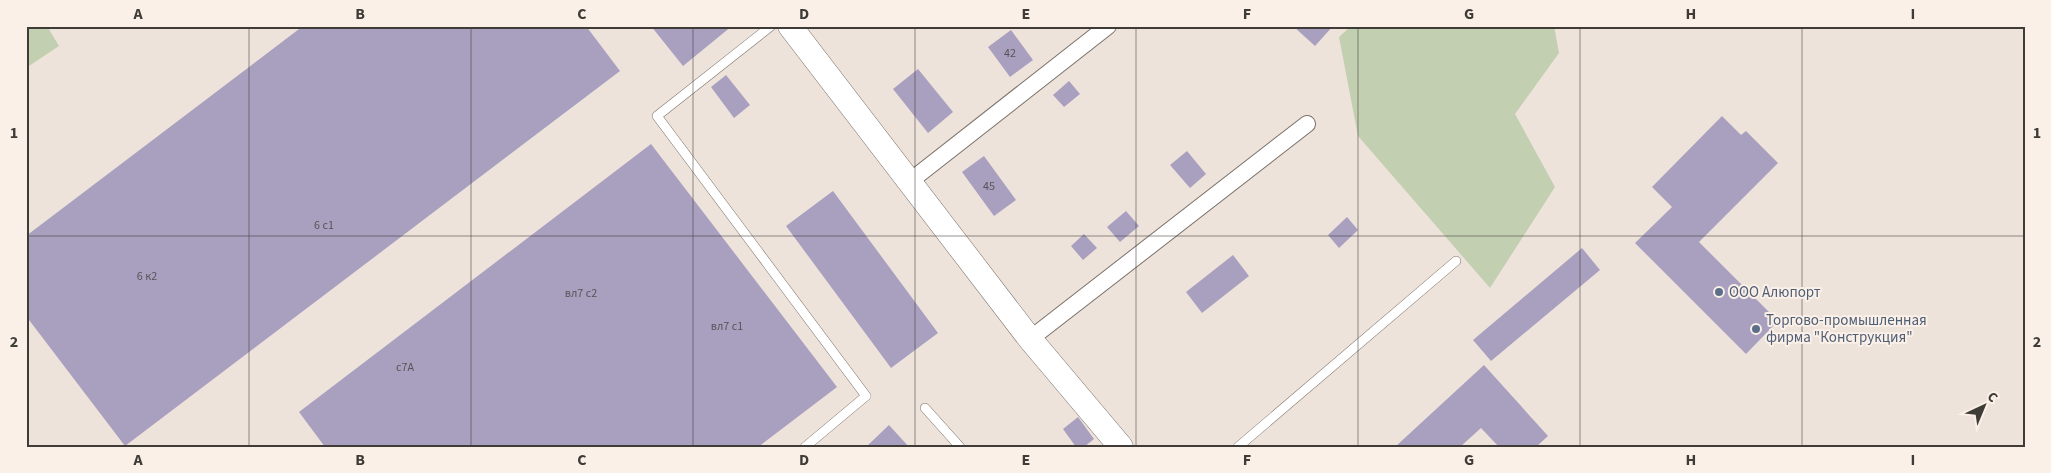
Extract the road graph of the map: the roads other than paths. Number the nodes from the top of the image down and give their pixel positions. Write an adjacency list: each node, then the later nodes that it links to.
1 (772, 26): 10 (lane)
2 (790, 26): 5 (street)
3 (1108, 26): 5 (street)
4 (1307, 124): 7 (street)
5 (909, 182): 7 (street)
6 (1456, 261): 12 (lane)
7 (1030, 338): 9 (street)
8 (925, 408): 11 (lane)
9 (1114, 443)
10 (805, 447)
11 (960, 447)
12 (1238, 447)

